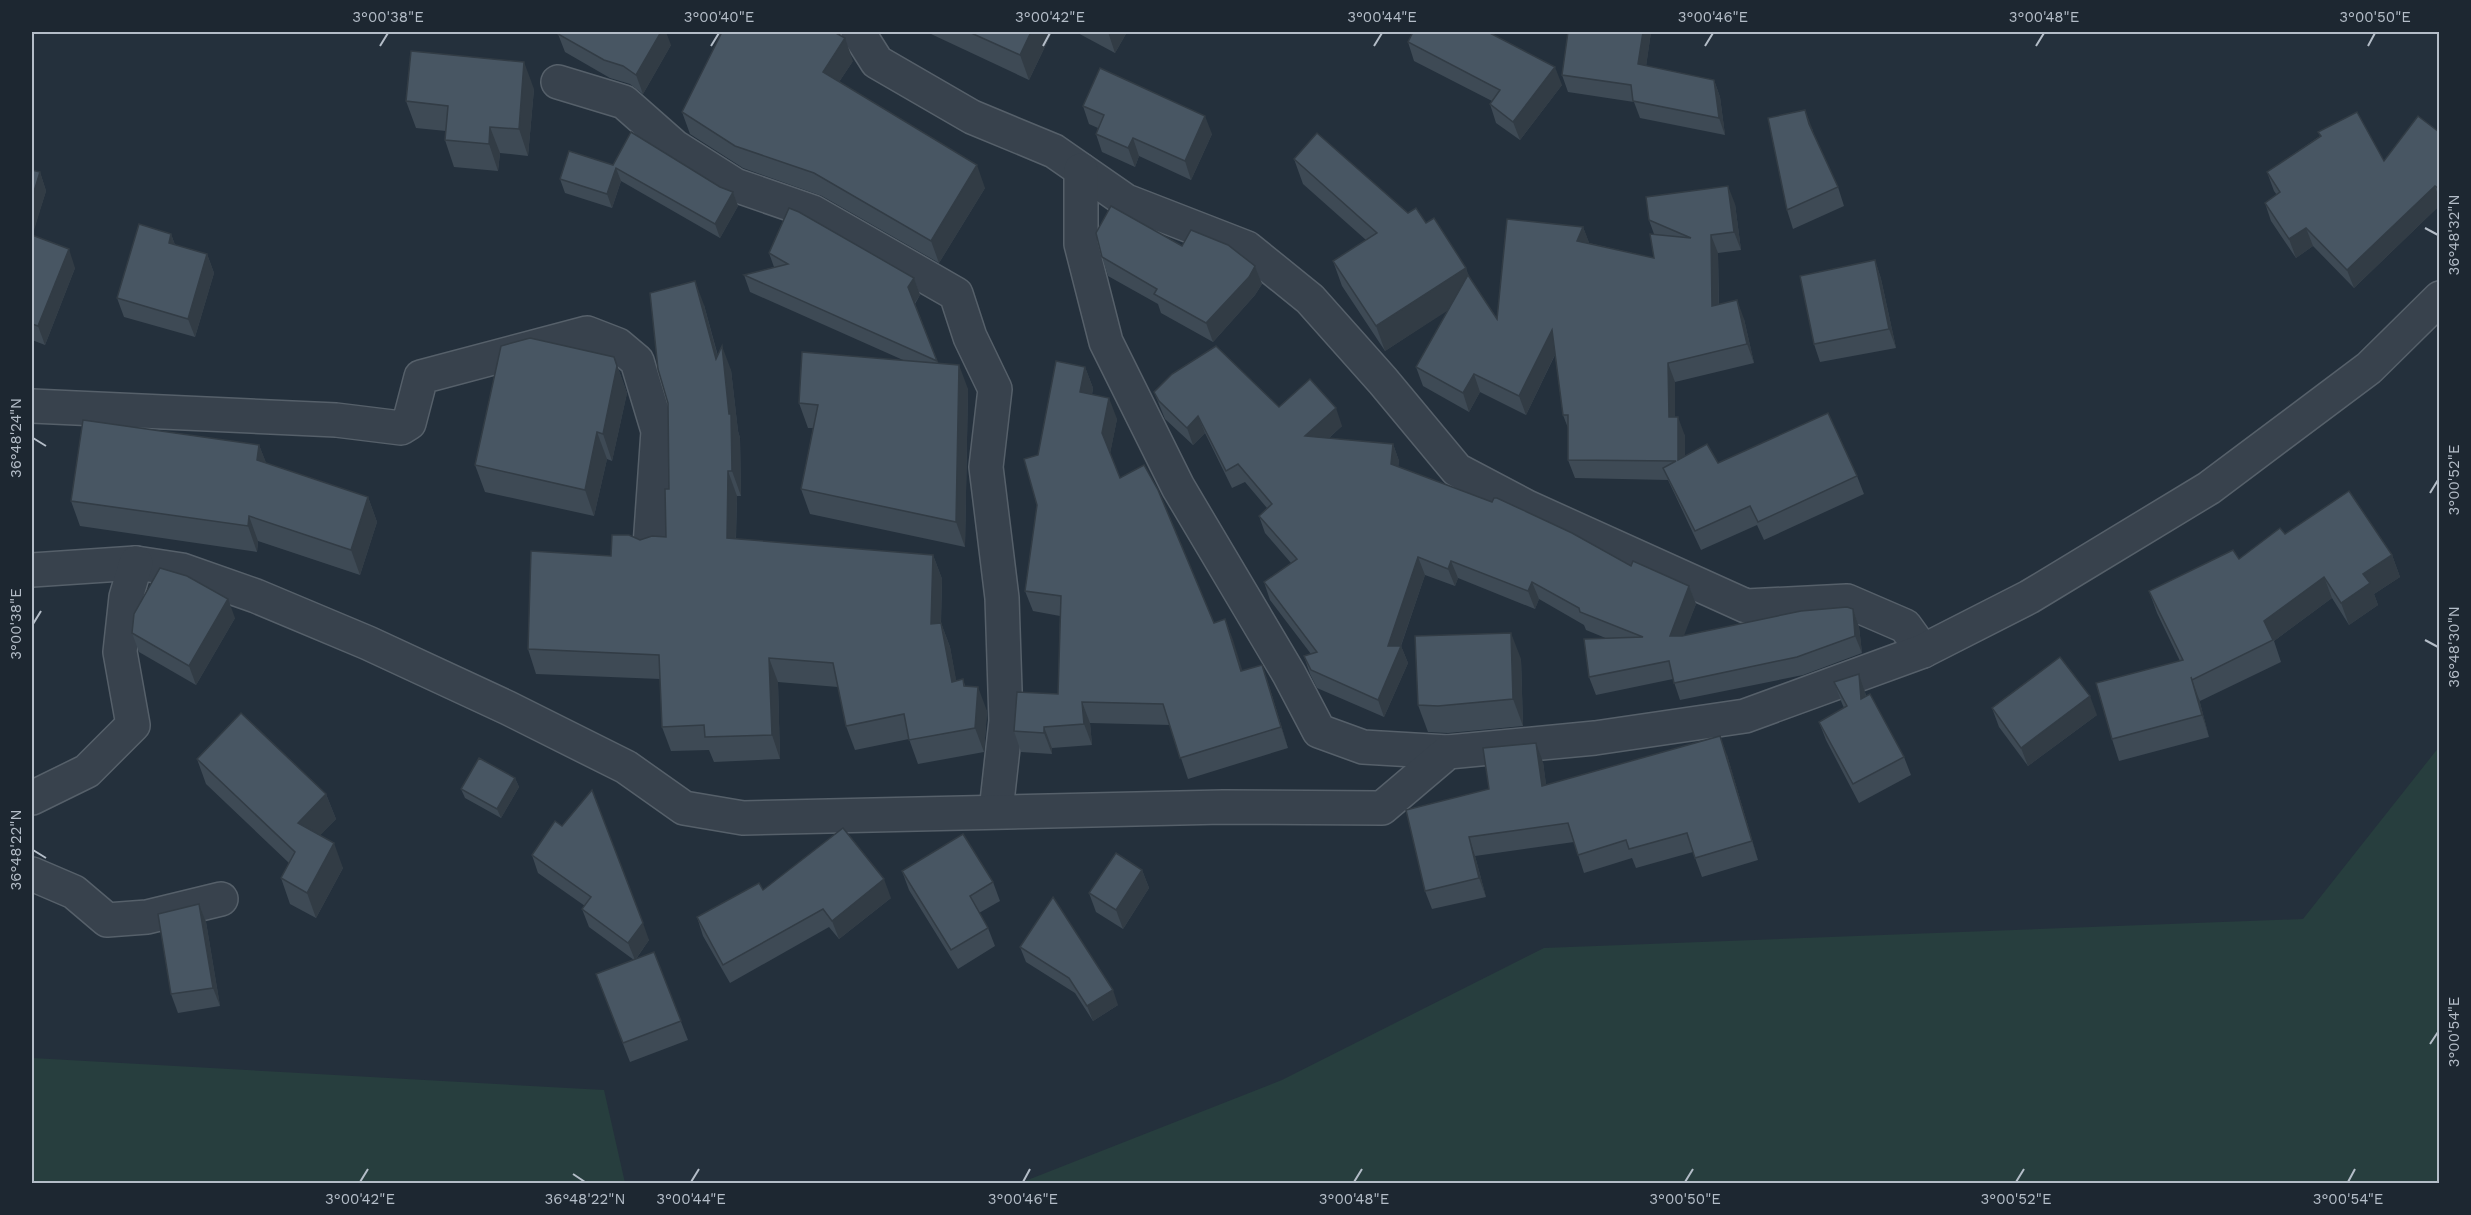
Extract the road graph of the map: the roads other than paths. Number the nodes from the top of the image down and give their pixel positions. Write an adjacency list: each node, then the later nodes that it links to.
1 (858, 32): 3 (street)
2 (558, 82): 12 (street)
3 (1081, 170): 9 (street); 10 (street)
4 (2439, 298): 9 (street)
5 (32, 406): 6 (street)
6 (650, 546)
7 (136, 563): 8 (street); 11 (street); 12 (street)
8 (32, 570)
9 (1923, 651): 10 (street)
10 (1448, 752): 12 (street)
11 (32, 798)
12 (996, 811)
13 (32, 874): 14 (street)
14 (221, 899)

